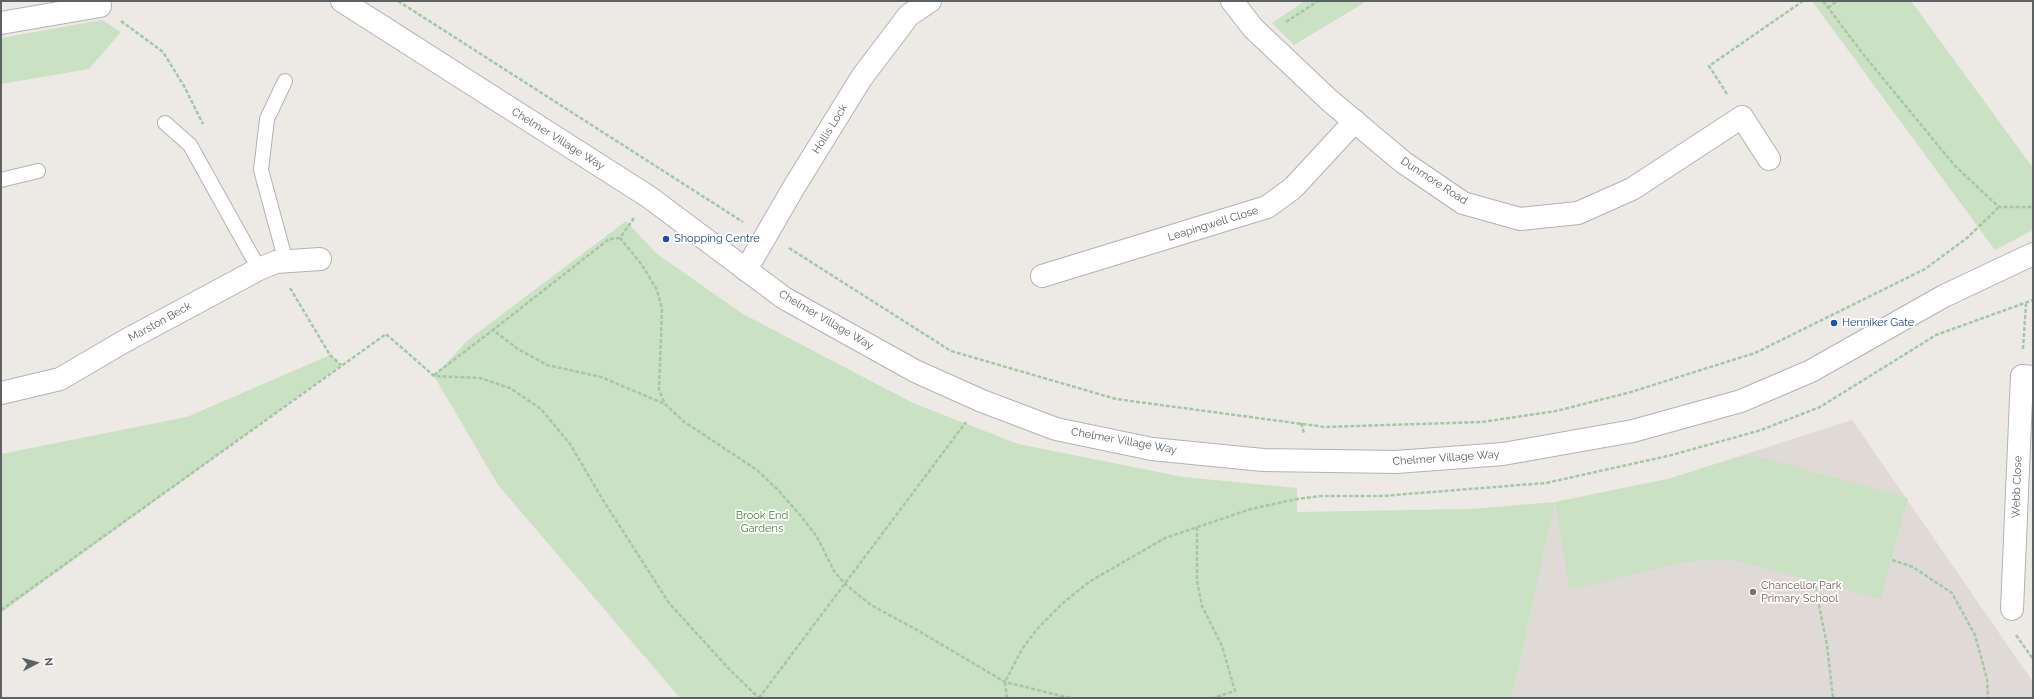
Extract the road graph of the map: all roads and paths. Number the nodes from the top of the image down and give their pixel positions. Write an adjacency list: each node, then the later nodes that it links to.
1 (342, 1): 21 (street, Chelmer Village Way)
2 (398, 1): 19 (path)
3 (1232, 1): 12 (street, Dunmore Road)
4 (1318, 1): 12 (path)
5 (1803, 1): 14 (path)
6 (1823, 1): 10 (path)
7 (1837, 1): 10 (path)
8 (927, 2): 24 (street, Hollis Lock)
9 (100, 6): 11 (street)
10 (1828, 8): 22 (path)
11 (1, 23)
12 (1263, 38): 15 (street, Dunmore Road)
13 (285, 81): 28 (lane)
14 (1742, 117): 15 (street, Dunmore Road); 17 (street)
15 (1355, 121): 31 (street, Leapingwell Close)
16 (165, 123): 29 (lane)
17 (1769, 159)
18 (38, 171): 20 (lane)
19 (668, 173): 21 (path); 24 (path)
20 (1, 180)
21 (649, 197): 25 (path); 30 (street, Chelmer Village Way)
22 (1999, 207): 23 (path); 24 (path)
23 (2033, 207)
24 (767, 237): 30 (street, Hollis Lock)
25 (620, 238): 33 (path); 38 (path)
26 (2033, 254): 37 (street, Chelmer Village Way)
27 (320, 259): 28 (street, Marston Beck)
28 (286, 262): 29 (street, Marston Beck)
29 (258, 270): 36 (street, Marston Beck)
30 (746, 270): 37 (street, Chelmer Village Way)
31 (1042, 276)
32 (2026, 304): 35 (path)
33 (493, 330): 34 (path); 38 (path)
34 (434, 376): 45 (path); 47 (path)
35 (2027, 376): 44 (street, Webb Close)
36 (1, 393)
37 (982, 401): 43 (path)
38 (665, 404): 43 (path)
39 (1348, 495): 40 (path)
40 (1197, 527): 46 (path); 50 (path)
41 (1892, 560): 52 (path)
42 (1814, 581): 51 (path)
43 (845, 584): 46 (path); 47 (path)
44 (2012, 609)
45 (1, 610)
46 (1005, 682): 48 (path); 49 (path)
47 (759, 698)
48 (1007, 698)
49 (1070, 698)
50 (1213, 698)
51 (1833, 698)
52 (1988, 698)

